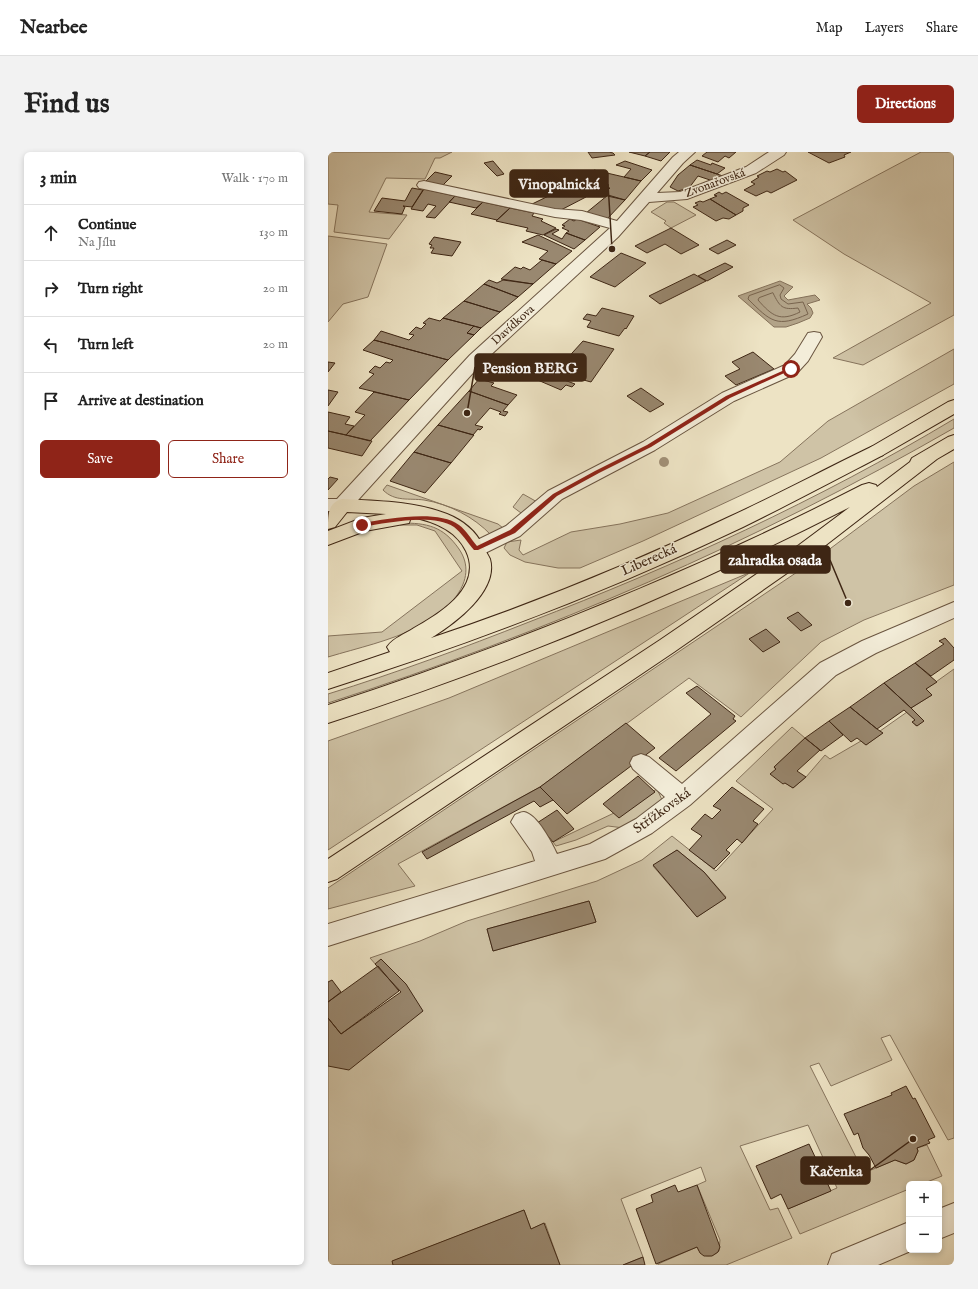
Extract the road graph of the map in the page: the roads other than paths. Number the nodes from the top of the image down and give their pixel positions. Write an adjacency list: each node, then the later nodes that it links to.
1 (688, 152): 4 (street, Davídkova)
2 (779, 152): 4 (street, Zvonařovská)
3 (424, 185): 5 (street)
4 (646, 198): 5 (street, Davídkova)
5 (620, 226): 10 (street, Davídkova)
6 (814, 337): 14 (street)
7 (954, 406): 16 (main road, Liberecká)
8 (954, 441): 9 (main road)
9 (930, 456): 17 (main road); 22 (main road)
10 (335, 505): 11 (main road); 12 (main road, Davídkova)
11 (444, 520): 13 (main road); 14 (main road)
12 (328, 522)
13 (328, 538)
14 (476, 549): 16 (main road)
15 (954, 609): 19 (street, Střížkovská)
16 (328, 680)
17 (328, 714)
18 (641, 763): 19 (street)
19 (682, 798): 21 (street, Střížkovská)
20 (523, 822): 21 (street)
21 (550, 866): 23 (street, Střížkovská)
22 (328, 872)
23 (328, 936)
24 (954, 1218): 25 (street)
25 (942, 1223)
26 (906, 1238): 27 (street)
27 (843, 1265)

